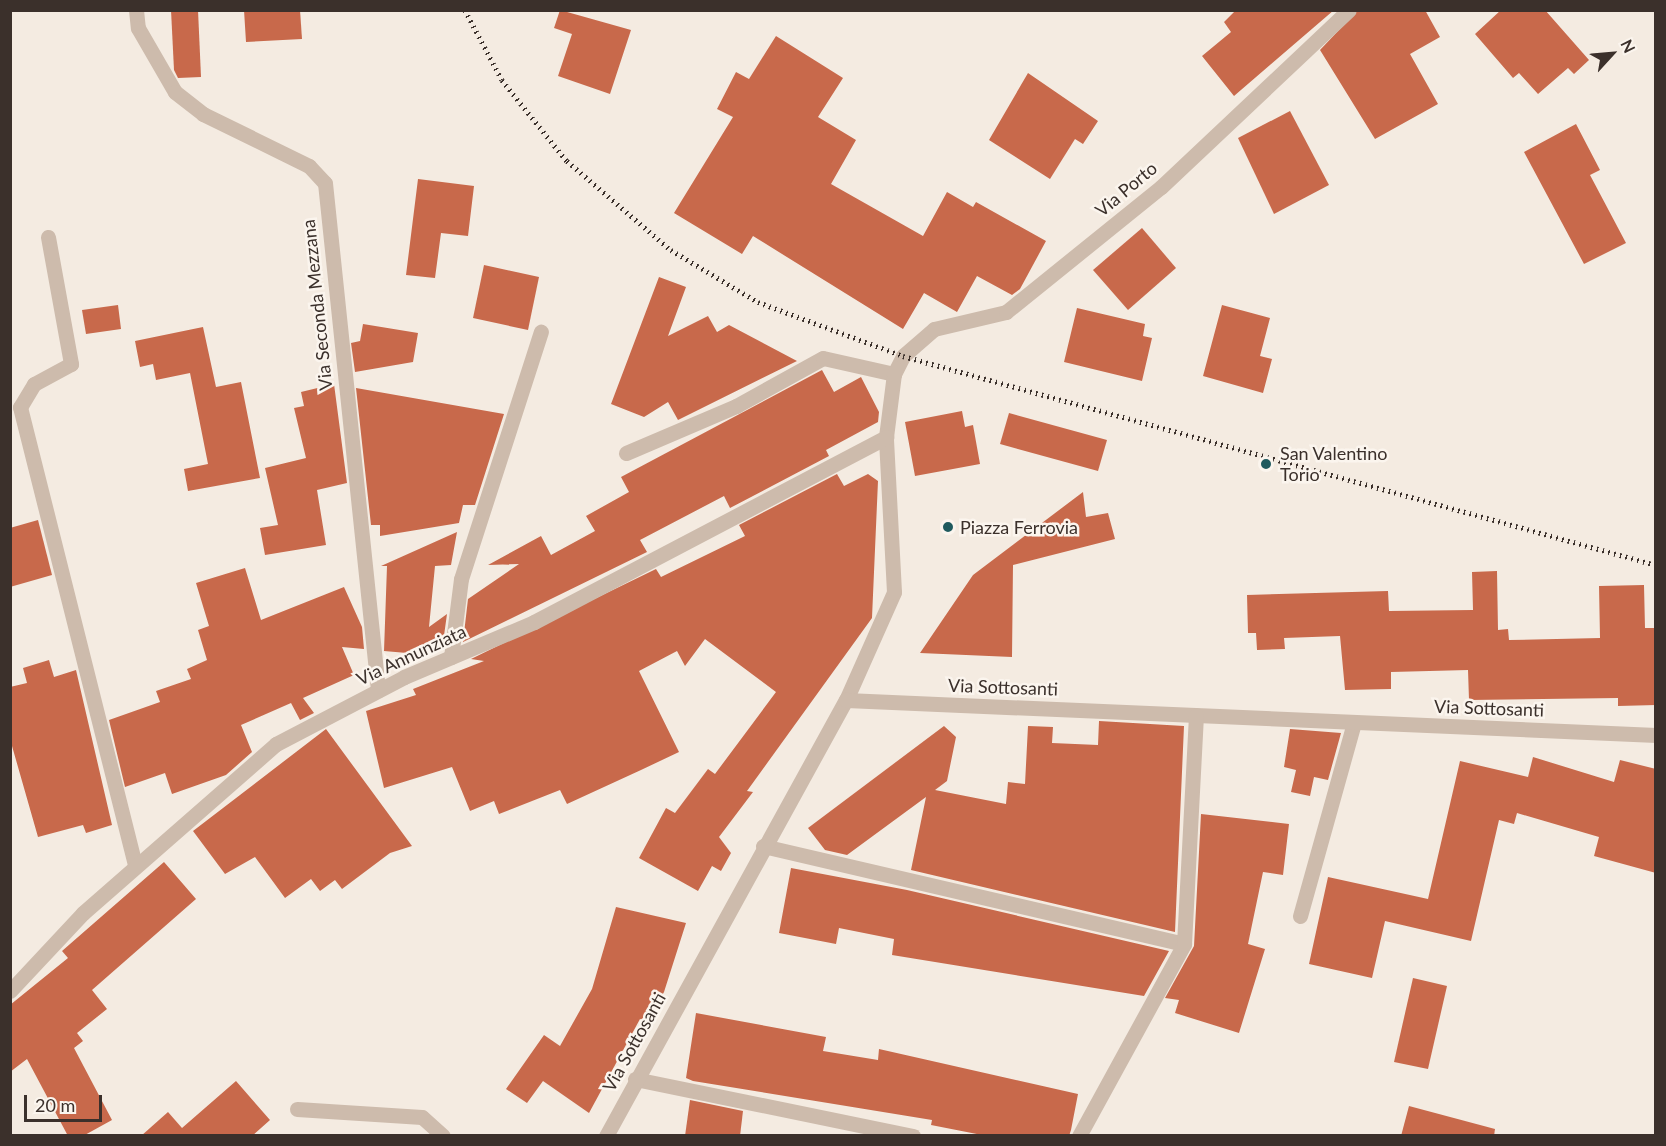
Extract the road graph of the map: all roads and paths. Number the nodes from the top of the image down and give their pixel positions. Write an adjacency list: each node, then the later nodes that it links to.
1 (136, 10): 9 (street, Via Seconda Mezzana)
2 (1349, 10): 5 (street, Via Porto)
3 (48, 237): 15 (street)
4 (542, 332): 8 (street)
5 (894, 374): 6 (street); 7 (street)
6 (886, 437): 8 (street, Via Annunziata); 10 (street)
7 (626, 453)
8 (451, 657): 9 (street, Via Annunziata)
9 (378, 690): 15 (street, Via Annunziata)
10 (846, 700): 11 (street, Via Sottosanti); 14 (street, Via Sottosanti)
11 (1196, 715): 12 (street, Via Sottosanti); 17 (street)
12 (1354, 722): 13 (street, Via Sottosanti); 16 (street)
13 (1656, 735)
14 (763, 846): 17 (street); 19 (street, Via Sottosanti)
15 (135, 866): 18 (street, Via Annunziata)
16 (1300, 916)
17 (1184, 944): 24 (street)
18 (10, 991)
19 (635, 1079): 22 (street, Via Sottosanti); 23 (street)
20 (297, 1109): 21 (street)
21 (443, 1136)
22 (606, 1136)
23 (913, 1136)
24 (1079, 1136)

